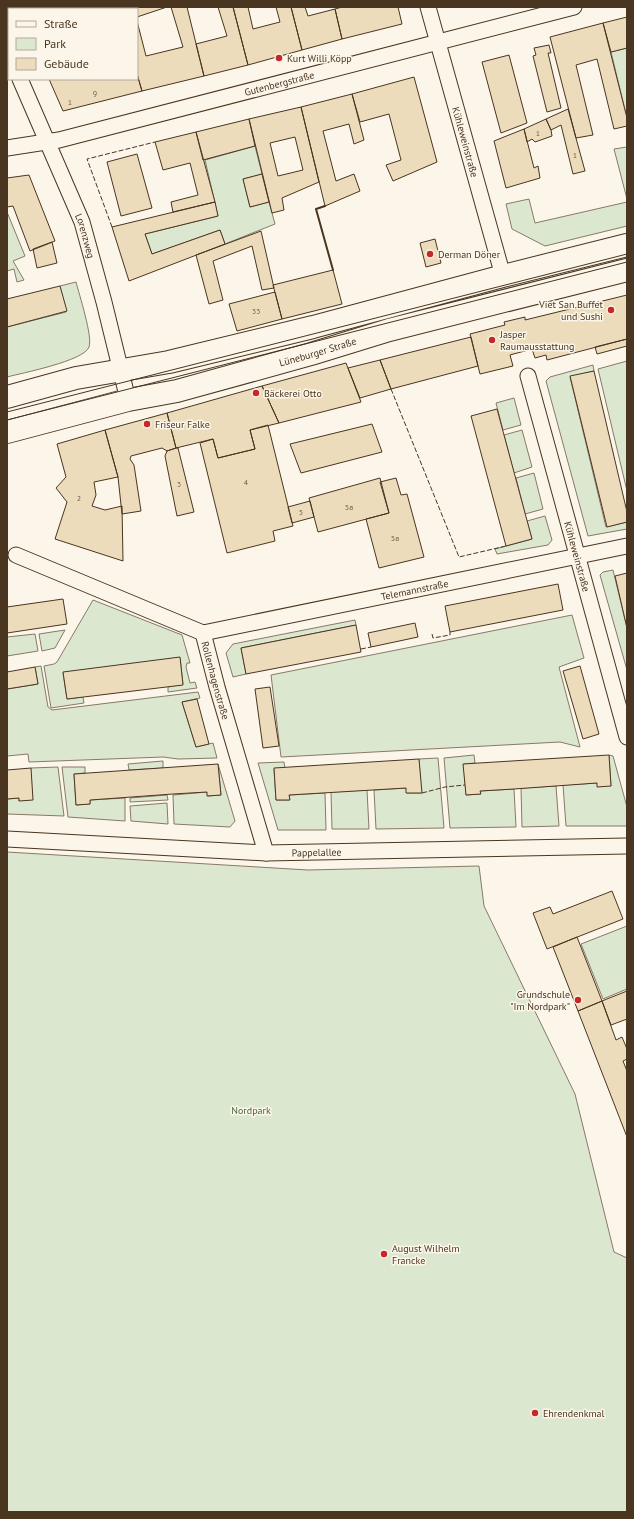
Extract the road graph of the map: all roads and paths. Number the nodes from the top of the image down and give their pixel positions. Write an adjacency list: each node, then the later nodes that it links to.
1 (428, 7): 3 (street, Kühleweinstraße)
2 (574, 7): 3 (street, Gutenbergstraße)
3 (438, 42): 5 (street, Gutenbergstraße); 9 (street, Kühleweinstraße)
4 (20, 80): 5 (street, Lorenzweg)
5 (47, 143): 6 (street, Gutenbergstraße); 10 (street, Lorenzweg)
6 (7, 148)
7 (627, 245): 9 (main road)
8 (627, 270): 13 (main road, Lüneburger Straße)
9 (503, 276): 10 (main road)
10 (121, 371): 12 (main road); 13 (street, Lorenzweg)
11 (528, 376): 17 (street, Kühleweinstraße)
12 (7, 397)
13 (128, 400): 14 (main road, Lüneburger Straße)
14 (7, 432)
15 (627, 546): 17 (street, Telemannstraße)
16 (16, 555): 18 (street, Rollenhagenstraße)
17 (577, 556): 18 (street, Telemannstraße); 19 (street, Kühleweinstraße)
18 (203, 633): 22 (street, Rollenhagenstraße)
19 (627, 737)
20 (7, 839): 22 (street, Pappelallee)
21 (627, 846): 22 (street, Pappelallee)
22 (266, 853)

